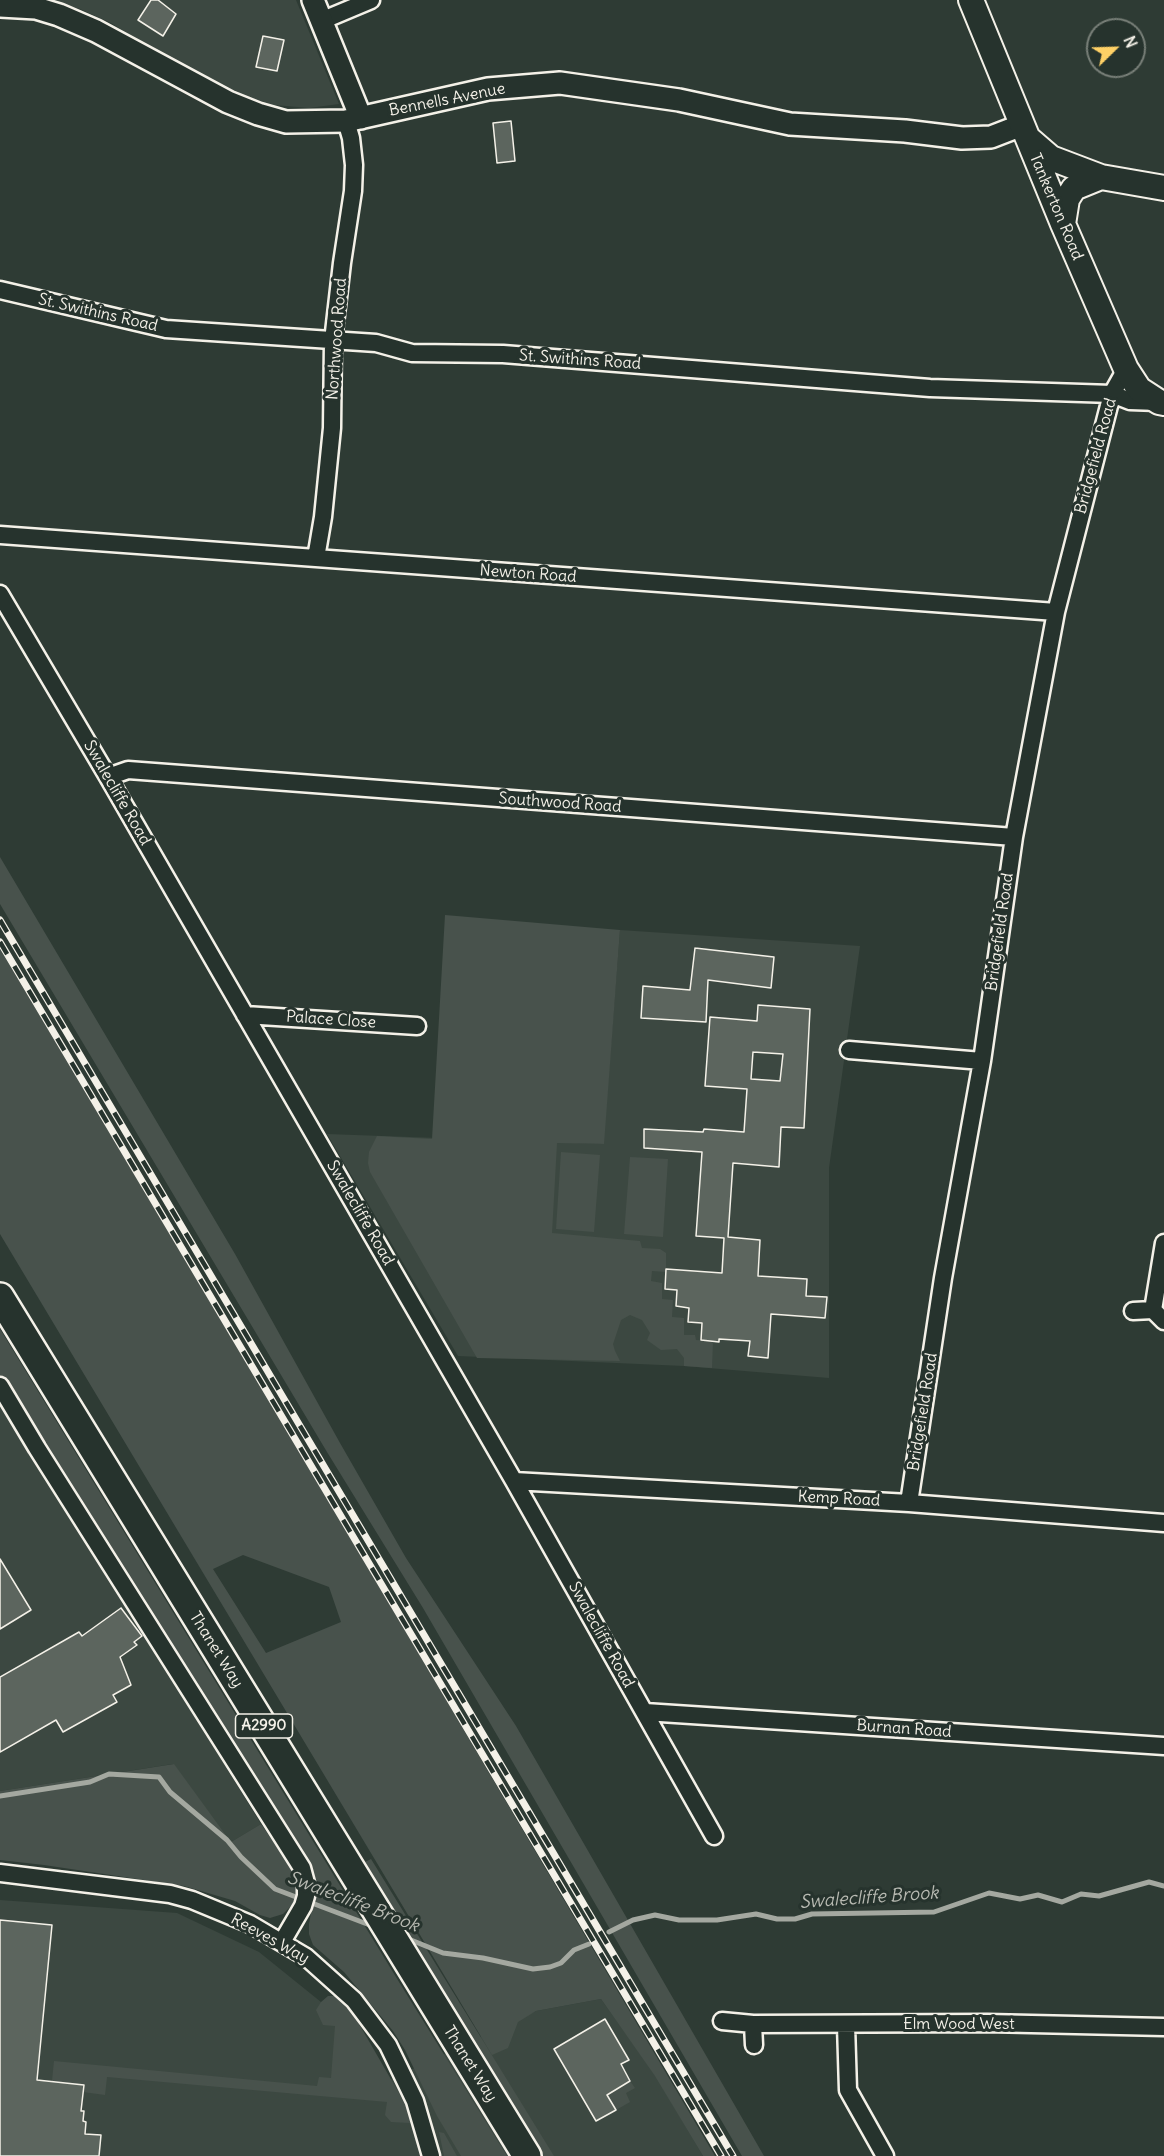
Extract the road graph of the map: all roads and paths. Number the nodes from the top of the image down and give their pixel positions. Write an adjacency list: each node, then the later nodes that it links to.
1 (313, 0): 5 (street, Northwood Road)
2 (370, 0): 5 (street)
3 (971, 0): 7 (main road, Tankerton Road)
4 (0, 6): 6 (street, Bennells Avenue)
5 (321, 21): 6 (street, Northwood Road)
6 (353, 119): 7 (street, Bennells Avenue); 12 (street, Northwood Road)
7 (1024, 132): 8 (main road); 10 (main road, Tankerton Road)
8 (1101, 177): 9 (main road); 10 (main road)
9 (1164, 188)
10 (1063, 224): 13 (main road, Tankerton Road)
11 (0, 290): 12 (street, St. Swithins Road)
12 (333, 341): 14 (street, St. Swithins Road); 17 (street, Northwood Road)
13 (1126, 369): 14 (street, Bridgefield Road); 15 (main road, Tankerton Road)
14 (1112, 394): 15 (street, St. Swithins Road); 19 (street, Bridgefield Road)
15 (1161, 403)
16 (0, 535): 17 (street, Newton Road)
17 (316, 558): 19 (street, Newton Road)
18 (0, 594): 20 (street, Swalecliffe Road)
19 (1056, 612): 21 (street, Bridgefield Road)
20 (108, 777): 21 (street, Southwood Road); 22 (street, Swalecliffe Road)
21 (1014, 837): 25 (street, Bridgefield Road)
22 (245, 1015): 23 (street, Palace Close); 31 (street, Swalecliffe Road)
23 (417, 1025)
24 (849, 1050): 25 (street)
25 (982, 1061): 32 (street, Bridgefield Road)
26 (1164, 1243): 29 (street)
27 (0, 1297): 45 (main road, Thanet Way / A2990)
28 (1133, 1311): 29 (street)
29 (1159, 1316)
30 (0, 1386): 38 (street)
31 (514, 1480): 32 (street, Kemp Road); 34 (street, Swalecliffe Road)
32 (909, 1503): 33 (street, Kemp Road)
33 (1164, 1522)
34 (645, 1712): 35 (street, Burnan Road); 36 (street, Swalecliffe Road)
35 (1164, 1746)
36 (702, 1848)
37 (0, 1873): 38 (street, Reeves Way)
38 (282, 1942): 44 (street, Reeves Way)
39 (722, 2021): 40 (street, Elm Wood West)
40 (753, 2024): 41 (street, Elm Wood West); 43 (street)
41 (846, 2025): 42 (street, Elm Wood West); 46 (street)
42 (1164, 2027)
43 (754, 2045)
44 (431, 2156)
45 (527, 2156)
46 (885, 2156)

